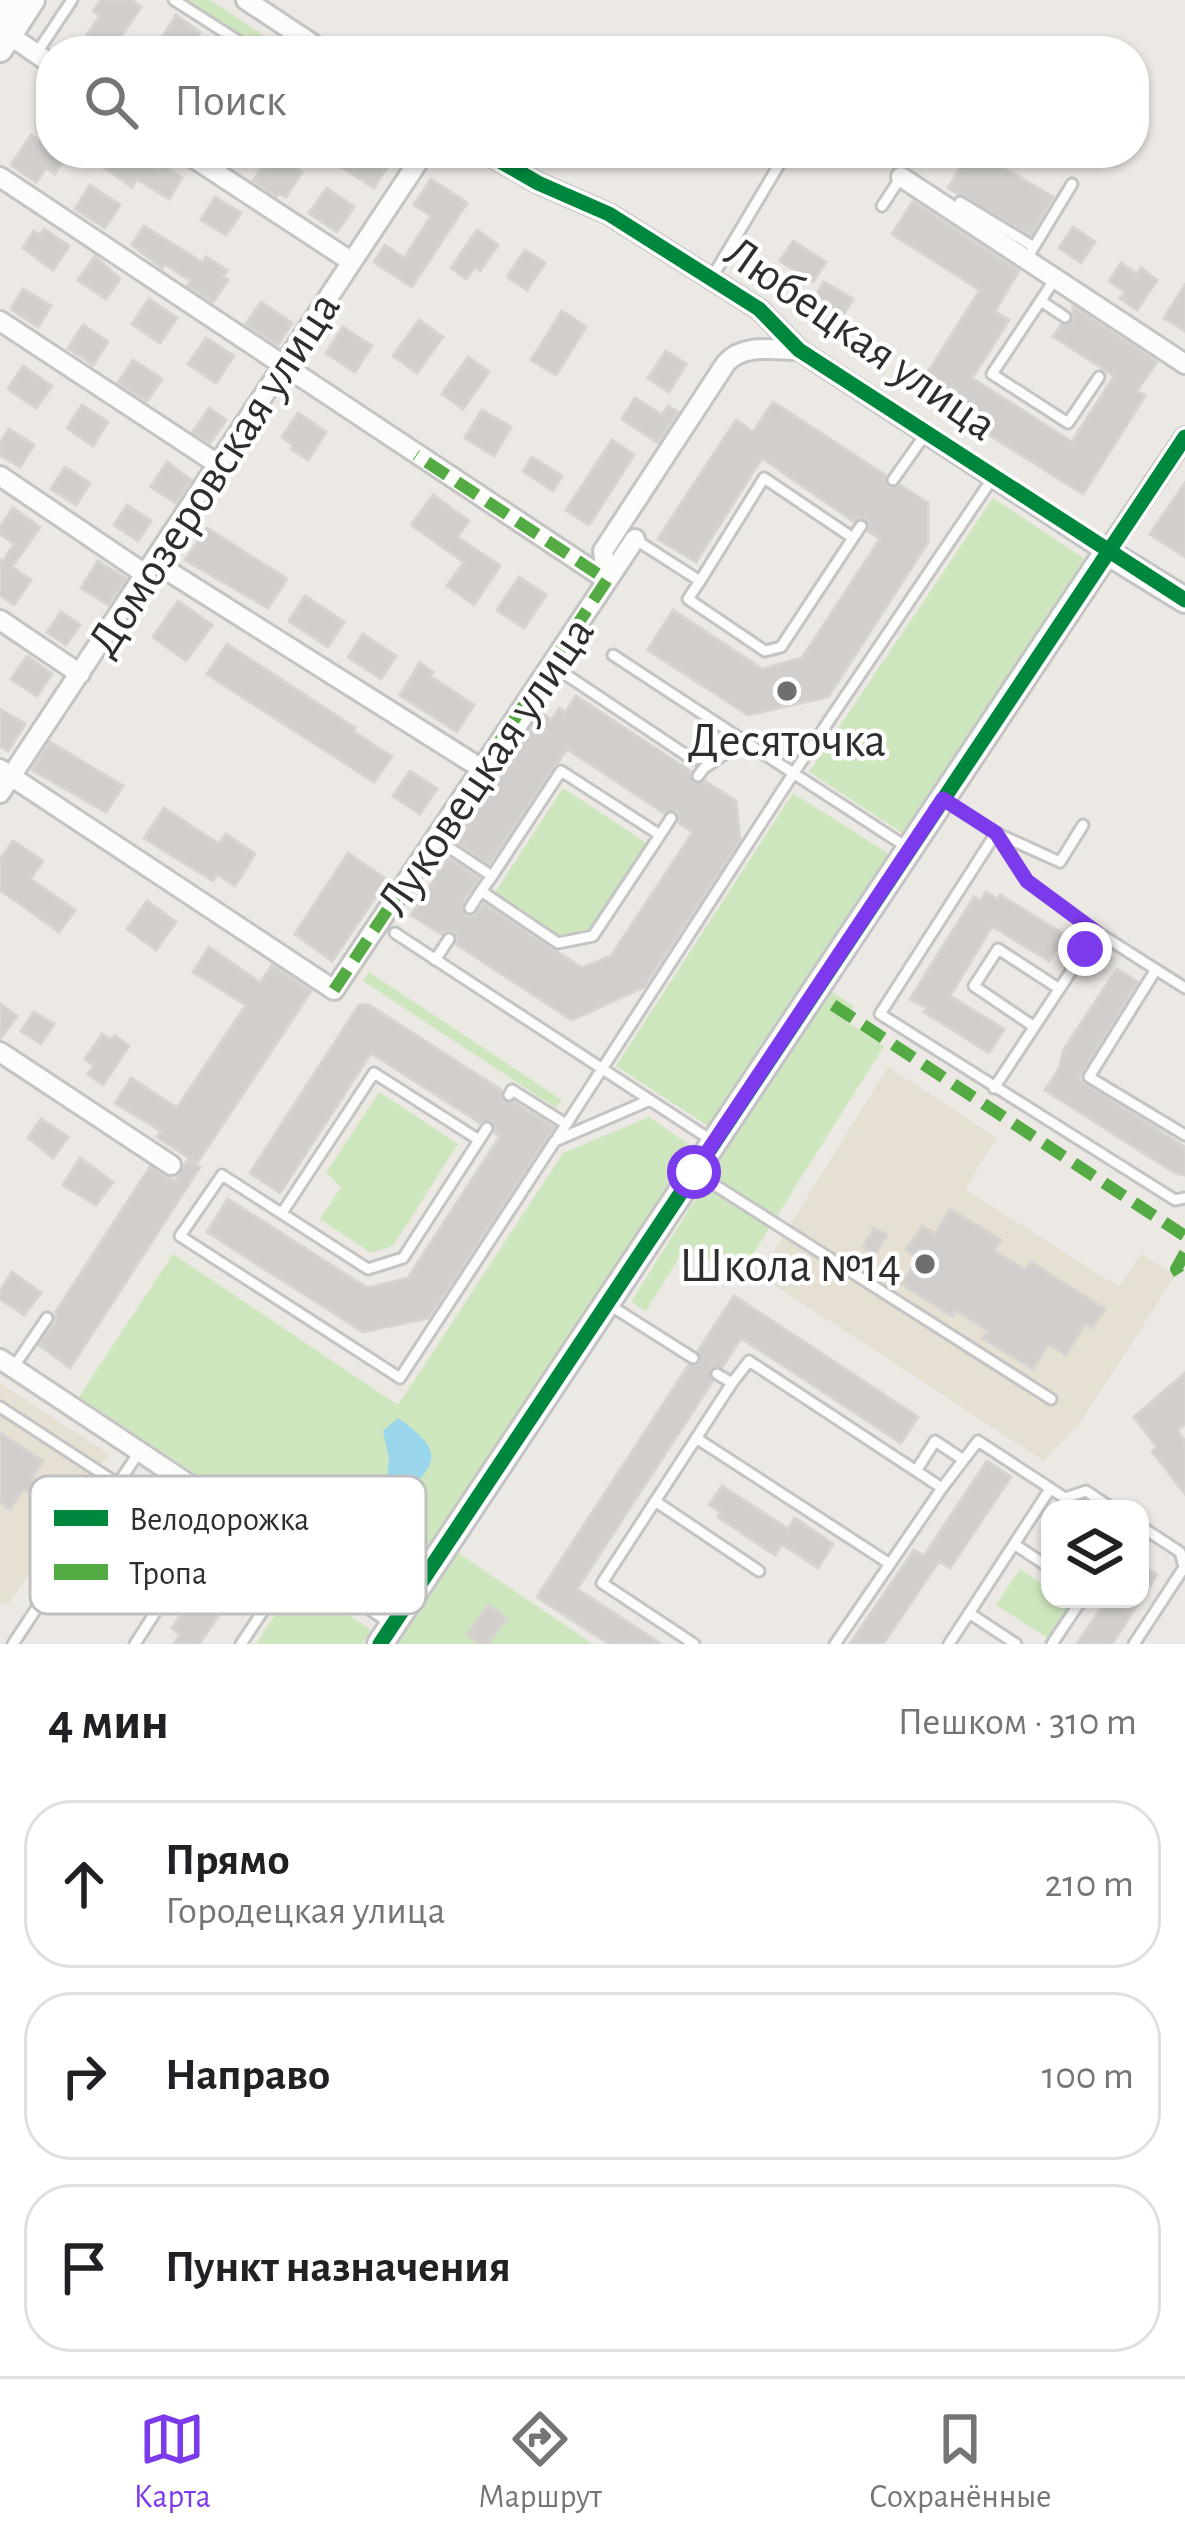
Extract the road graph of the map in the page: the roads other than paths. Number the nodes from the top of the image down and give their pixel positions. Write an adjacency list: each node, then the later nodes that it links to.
1 (9, 0): 6 (street)
2 (32, 0): 6 (street)
3 (72, 0): 7 (lane)
4 (174, 0): 8 (lane)
5 (246, 0): 9 (street)
6 (2, 31): 10 (street)
7 (55, 36)
8 (230, 36)
9 (300, 36)
10 (36, 54)
11 (209, 168): 21 (street)
12 (411, 168): 21 (street, Домозеровская улица)
13 (512, 168): 23 (street, Любецкая улица)
14 (777, 168): 23 (lane)
15 (0, 177): 29 (street)
16 (902, 177): 19 (lane); 20 (street)
17 (1072, 184): 20 (lane)
18 (960, 202): 20 (lane)
19 (882, 206)
20 (1030, 253): 22 (street)
21 (352, 262): 29 (street, Домозеровская улица)
22 (1055, 278): 24 (lane); 28 (street)
23 (711, 279): 27 (street, Любецкая улица)
24 (1041, 301): 25 (lane); 30 (lane)
25 (1066, 317)
26 (0, 321): 33 (street)
27 (800, 350): 31 (street, Любецкая улица); 42 (street)
28 (1185, 364)
29 (284, 368): 33 (street, Домозеровская улица); 42 (street)
30 (1099, 377)
31 (927, 433): 35 (street, Любецкая улица); 36 (lane)
32 (1185, 437): 40 (street)
33 (218, 465): 41 (street, Домозеровская улица)
34 (0, 476): 41 (street)
35 (994, 476): 40 (street, Любецкая улица); 51 (lane)
36 (893, 480)
37 (861, 526): 38 (lane)
38 (853, 538): 43 (lane); 43 (lane)
39 (634, 539): 42 (street, Луковецкая улица); 43 (lane)
40 (1107, 551): 44 (street, Любецкая улица); 54 (street)
41 (150, 568): 47 (street, Домозеровская улица); 50 (street)
42 (607, 580): 59 (street, Луковецкая улица)
43 (700, 581)
44 (1185, 599)
45 (0, 620): 47 (street)
46 (613, 655): 48 (lane)
47 (80, 674): 53 (street, Домозеровская улица)
48 (744, 741): 49 (lane); 51 (lane)
49 (720, 757): 52 (lane); 59 (lane)
50 (471, 762)
51 (794, 774): 60 (lane); 73 (lane)
52 (698, 776)
53 (4, 780): 59 (street, Луковецкая улица)
54 (943, 799): 57 (lane); 60 (street)
55 (671, 818): 58 (lane)
56 (1083, 825): 57 (lane)
57 (996, 833): 64 (lane); 74 (lane)
58 (660, 835): 61 (lane); 62 (lane)
59 (441, 842): 61 (lane)
60 (909, 849): 82 (street)
61 (492, 876): 62 (lane)
62 (481, 892): 63 (lane)
63 (470, 908)
64 (1096, 932): 68 (lane); 69 (lane)
65 (395, 933): 67 (lane)
66 (449, 940): 67 (lane)
67 (435, 960): 73 (lane)
68 (1155, 971): 70 (lane); 79 (lane)
69 (1058, 988): 71 (lane); 71 (lane)
70 (1185, 988)
71 (1033, 1026): 74 (lane)
72 (0, 1052): 83 (street)
73 (602, 1069): 76 (lane); 77 (lane)
74 (994, 1088): 85 (lane)
75 (508, 1095): 77 (lane)
76 (650, 1100): 81 (lane); 82 (lane)
77 (566, 1124): 81 (lane)
78 (487, 1128): 80 (lane)
79 (1185, 1135)
80 (479, 1140): 86 (lane); 86 (lane)
81 (555, 1142): 86 (lane)
82 (714, 1142): 84 (street)
83 (171, 1165)
84 (694, 1172): 87 (street); 93 (lane)
85 (1185, 1198)
86 (282, 1213)
87 (607, 1303): 89 (lane); 112 (street)
88 (46, 1318): 90 (lane)
89 (693, 1358)
90 (6, 1364): 96 (street)
91 (717, 1374): 92 (lane)
92 (732, 1383): 95 (lane); 98 (lane)
93 (1051, 1400)
94 (0, 1407): 99 (lane)
95 (696, 1438): 105 (lane); 109 (lane)
96 (139, 1452): 100 (lane); 101 (street)
97 (962, 1459): 98 (lane); 102 (lane); 103 (lane)
98 (916, 1471): 102 (lane)
99 (106, 1476)
100 (123, 1476)
101 (176, 1476)
102 (942, 1488): 109 (lane)
103 (1051, 1489): 104 (lane); 107 (lane)
104 (1100, 1500)
105 (655, 1502): 111 (lane); 125 (lane)
106 (1149, 1532): 110 (lane)
107 (1014, 1544): 108 (lane); 114 (lane)
108 (1041, 1562)
109 (890, 1564): 126 (lane)
110 (1184, 1569): 130 (lane)
111 (759, 1570)
112 (426, 1574)
113 (1076, 1608): 129 (lane)
114 (969, 1613): 127 (lane); 128 (lane)
115 (32, 1614): 121 (lane)
116 (154, 1614): 122 (lane)
117 (261, 1614): 123 (lane)
118 (384, 1614): 120 (street)
119 (400, 1614): 120 (street)
120 (395, 1621): 124 (street)
121 (13, 1644)
122 (135, 1644)
123 (241, 1644)
124 (380, 1644)
125 (694, 1644)
126 (835, 1644)
127 (949, 1644)
128 (1016, 1644)
129 (1052, 1644)
130 (1134, 1644)

